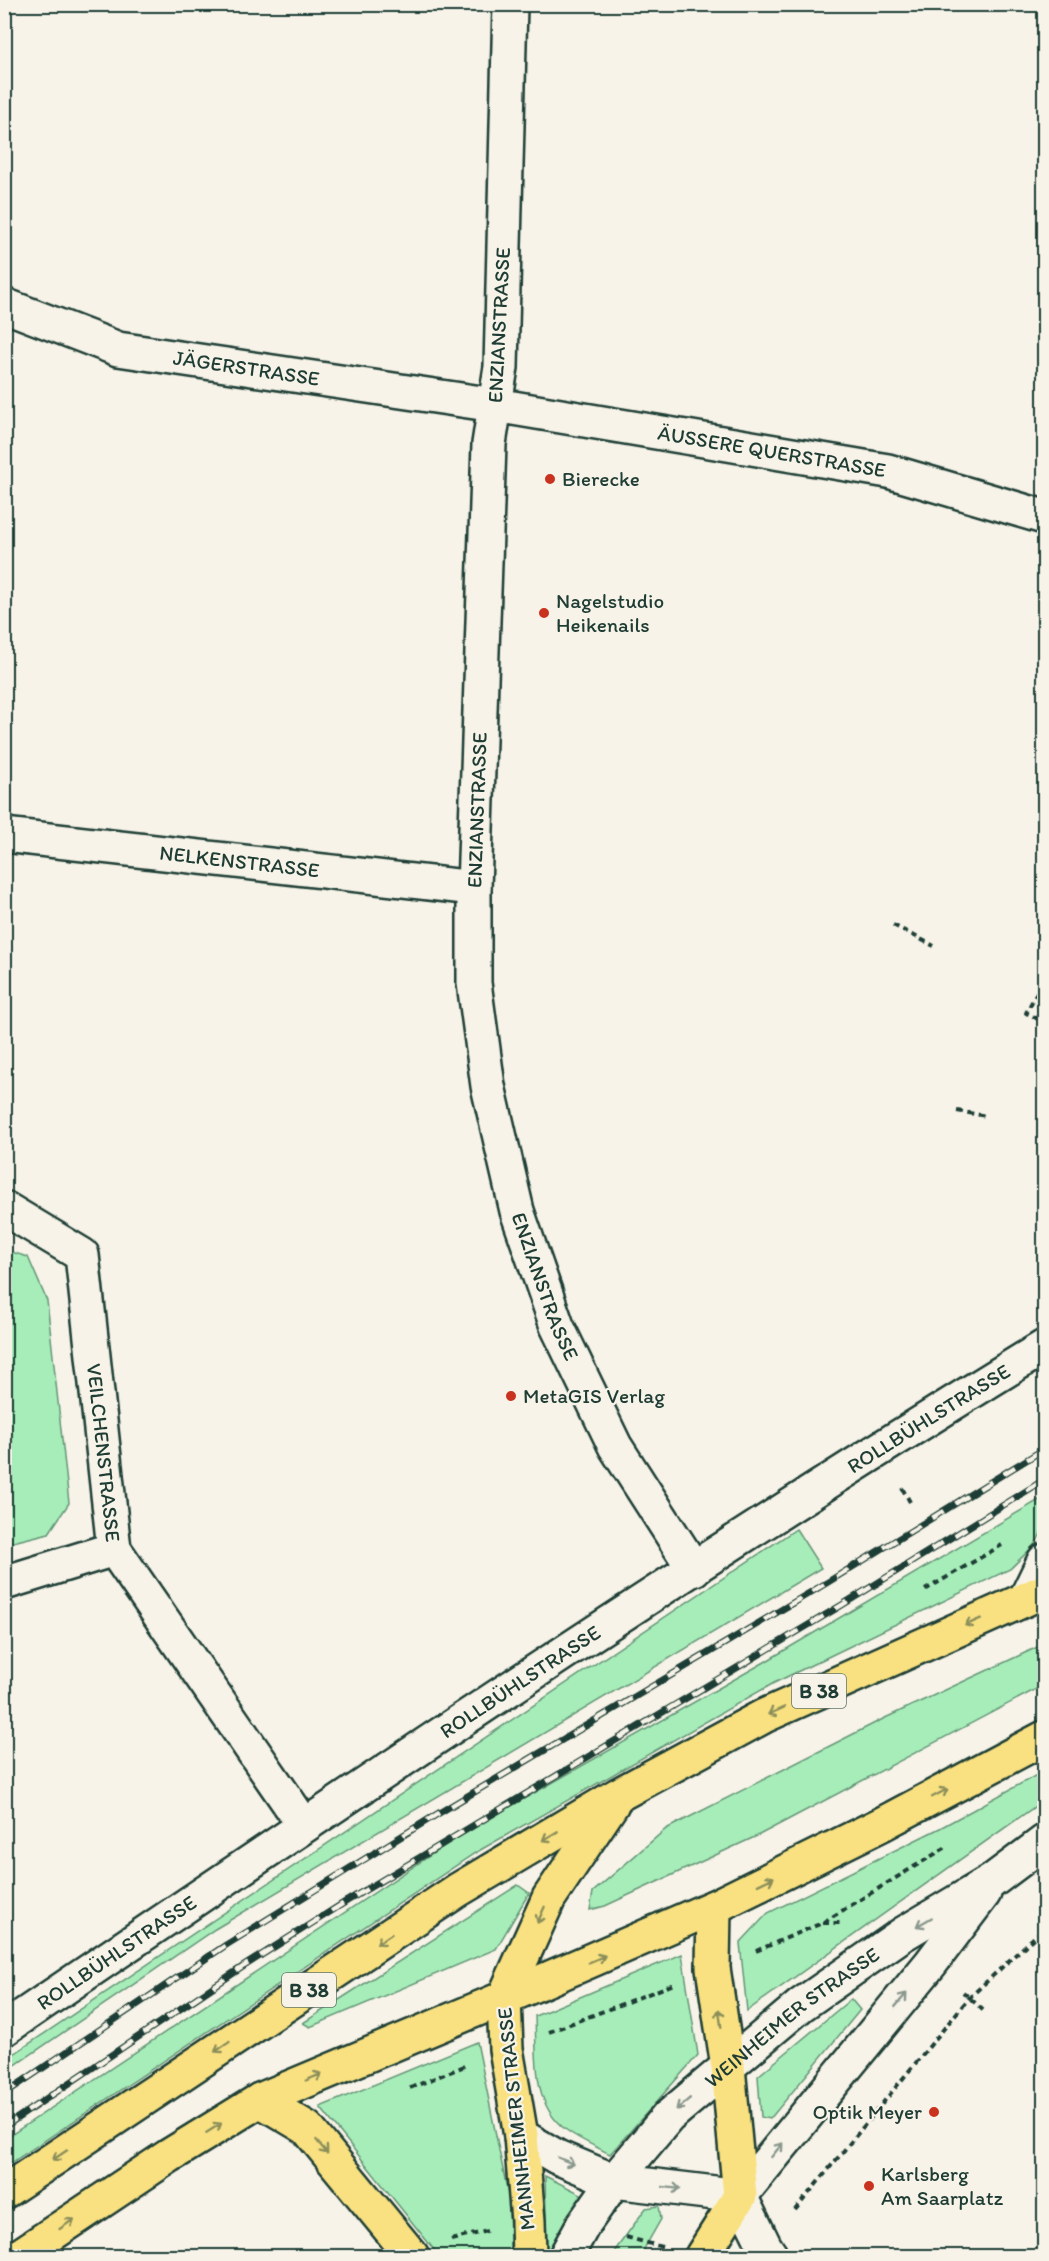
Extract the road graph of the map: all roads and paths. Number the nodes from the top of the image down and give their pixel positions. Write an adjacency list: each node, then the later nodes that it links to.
1 (510, 4): 3 (street, ENZIANSTRASSE)
2 (4, 305): 3 (street, JÄGERSTRASSE)
3 (495, 405): 4 (street, ÄUSSERE QUERSTRASSE); 6 (street, ENZIANSTRASSE)
4 (1044, 517)
5 (4, 835): 6 (street, NELKENSTRASSE)
6 (474, 888): 20 (street, ENZIANSTRASSE)
7 (893, 925): 8 (path)
8 (934, 946)
9 (1044, 979): 10 (path)
10 (1038, 1019)
11 (957, 1112): 12 (path)
12 (986, 1116)
13 (4, 1208): 18 (street, VEILCHENSTRASSE)
14 (1044, 1347): 20 (street, ROLLBÜHLSTRASSE)
15 (902, 1488): 16 (path)
16 (910, 1502)
17 (1004, 1543): 22 (path)
18 (114, 1549): 21 (street); 26 (street, VEILCHENSTRASSE)
19 (1044, 1561): 23 (street)
20 (694, 1569): 26 (street, ROLLBÜHLSTRASSE)
21 (4, 1583)
22 (925, 1590)
23 (1035, 1594): 25 (main road, B 38, one-way to 25)
24 (1041, 1736): 30 (main road, one-way to 24)
25 (618, 1795): 33 (main road, MANNHEIMER STRASSE, one-way to 33); 39 (main road, B 38, one-way to 39)
26 (304, 1825): 34 (street, ROLLBÜHLSTRASSE)
27 (1044, 1842): 29 (street, WEINHEIMER STRASSE)
28 (948, 1846): 32 (path)
29 (993, 1881): 35 (street, WEINHEIMER STRASSE, one-way to 35); 40 (street, WEINHEIMER STRASSE, one-way to 29)
30 (714, 1907): 33 (main road, one-way to 30); 35 (main road, one-way to 30)
31 (1044, 1928): 41 (path)
32 (746, 1956)
33 (504, 1998): 36 (main road, one-way to 33); 37 (main road, MANNHEIMER STRASSE)
34 (4, 2029)
35 (728, 2067): 38 (street, WEINHEIMER STRASSE, one-way to 38); 40 (main road)
36 (260, 2100): 42 (main road, one-way to 36); 43 (main road, one-way to 43)
37 (520, 2136): 38 (street, one-way to 38); 44 (main road, MANNHEIMER STRASSE)
38 (614, 2181): 40 (street, one-way to 40); 45 (street)
39 (4, 2192)
40 (740, 2196): 41 (street); 46 (main road)
41 (768, 2252)
42 (19, 2256)
43 (411, 2256)
44 (529, 2256)
45 (566, 2256)
46 (702, 2256)

